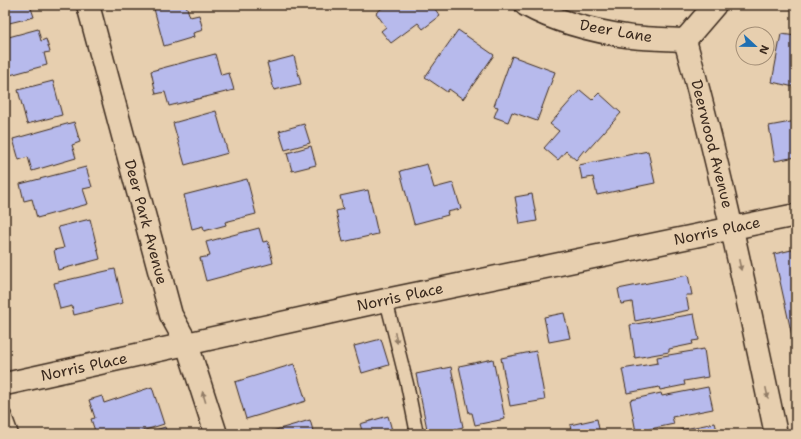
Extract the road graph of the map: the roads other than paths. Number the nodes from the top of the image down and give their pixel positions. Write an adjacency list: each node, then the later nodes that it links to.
1 (88, 5): 8 (street, Deer Park Avenue)
2 (526, 5): 4 (street, Deer Lane)
3 (715, 5): 4 (street)
4 (685, 40): 6 (street, Deerwood Avenue)
5 (796, 215): 6 (street, Norris Place)
6 (732, 227): 7 (street, Norris Place); 14 (street, Deerwood Avenue, one-way to 14)
7 (386, 300): 8 (street, Norris Place); 13 (lane, one-way to 13)
8 (187, 344): 9 (street, Norris Place); 12 (street, Deer Park Avenue, one-way to 8)
9 (5, 384)
10 (5, 415): 11 (lane)
11 (12, 434)
12 (216, 434)
13 (417, 434)
14 (776, 434)

